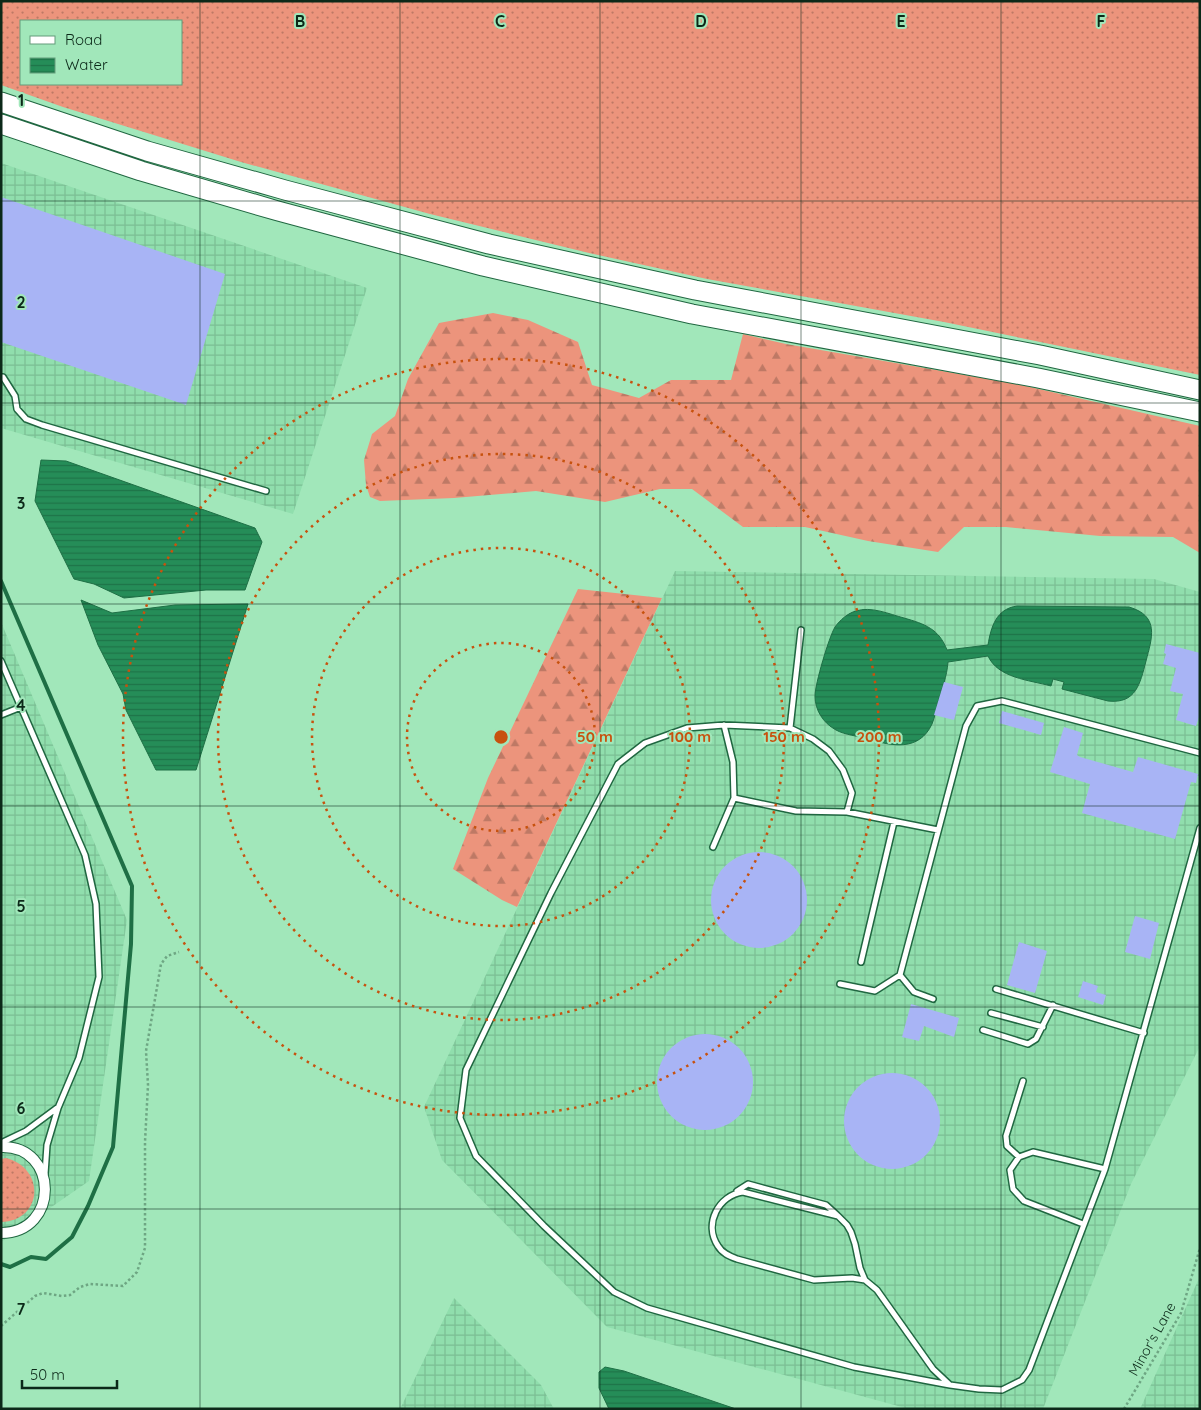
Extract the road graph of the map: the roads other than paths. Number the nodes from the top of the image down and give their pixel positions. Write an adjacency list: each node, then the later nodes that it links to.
1 (1, 102): 4 (highway)
2 (1, 124): 5 (highway)
3 (1, 377): 6 (lane)
4 (1200, 390)
5 (1200, 412)
6 (266, 491)
7 (801, 630): 12 (lane)
8 (1, 661): 9 (lane)
9 (21, 707): 10 (lane); 31 (lane)
10 (1, 715)
11 (724, 725): 12 (lane); 14 (lane); 41 (lane)
12 (790, 728): 15 (lane)
13 (1200, 752): 18 (lane)
14 (734, 798): 15 (lane); 19 (lane)
15 (847, 812): 16 (lane)
16 (894, 822): 18 (lane); 20 (lane)
17 (1200, 828): 29 (lane)
18 (938, 830): 21 (lane)
19 (713, 847)
20 (861, 962)
21 (900, 975): 22 (lane); 24 (lane)
22 (840, 984)
23 (996, 989): 25 (lane)
24 (933, 999)
25 (1053, 1005): 27 (lane); 29 (lane)
26 (991, 1013): 27 (lane)
27 (1043, 1027): 28 (lane)
28 (983, 1030)
29 (1144, 1033): 34 (lane)
30 (1023, 1081): 33 (lane)
31 (58, 1108): 32 (lane); 35 (lane)
32 (1, 1145): 35 (street)
33 (1019, 1156): 34 (lane); 38 (lane)
34 (1106, 1169): 38 (lane)
35 (44, 1178): 39 (street)
36 (730, 1196): 37 (lane); 37 (lane); 40 (lane)
37 (838, 1216): 40 (lane)
38 (1083, 1224): 41 (lane)
39 (2, 1233)
40 (865, 1280): 41 (lane)
41 (950, 1385)

